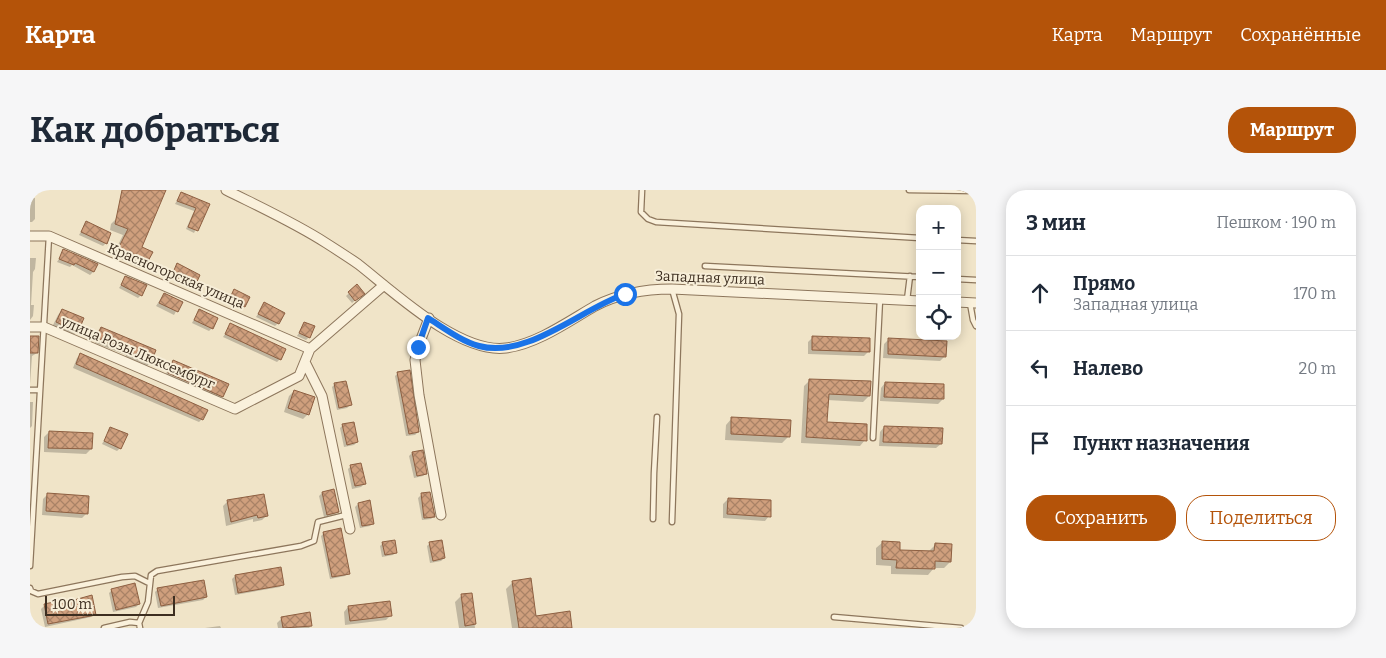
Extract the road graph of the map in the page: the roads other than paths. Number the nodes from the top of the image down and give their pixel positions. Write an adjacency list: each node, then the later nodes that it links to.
1 (226, 190): 17 (street, Западная улица)
2 (642, 190): 9 (lane)
3 (909, 190): 5 (lane)
4 (963, 190): 5 (lane); 6 (lane)
5 (934, 191)
6 (976, 191)
7 (30, 236): 8 (street, Красногорская улица)
8 (49, 236): 26 (lane); 27 (street, Красногорская улица)
9 (916, 238)
10 (961, 240): 11 (lane)
11 (976, 241)
12 (705, 266): 13 (lane)
13 (910, 276): 14 (lane); 20 (lane)
14 (916, 277)
15 (961, 279): 16 (lane)
16 (976, 280)
17 (384, 285): 23 (street, Западная улица); 27 (street)
18 (672, 289): 19 (street, Западная улица); 23 (street, Западная улица); 36 (lane)
19 (880, 299): 20 (street, Западная улица); 32 (lane)
20 (907, 300): 21 (street, Западная улица)
21 (916, 301)
22 (973, 303): 24 (lane)
23 (428, 318): 34 (street)
24 (976, 326)
25 (30, 327): 26 (street, улица Розы Люксембург)
26 (44, 327): 28 (street, улица Розы Люксембург); 30 (lane)
27 (310, 349): 28 (street)
28 (304, 362): 33 (street)
29 (30, 390): 30 (lane)
30 (40, 390): 38 (lane)
31 (657, 417): 35 (lane)
32 (873, 438)
33 (346, 515): 37 (street); 39 (lane)
34 (441, 515)
35 (654, 519)
36 (672, 522)
37 (350, 530)
38 (30, 566)
39 (149, 583): 40 (lane); 42 (lane)
40 (30, 588)
41 (834, 616): 44 (lane)
42 (139, 625): 43 (lane)
43 (104, 628)
44 (961, 628)

